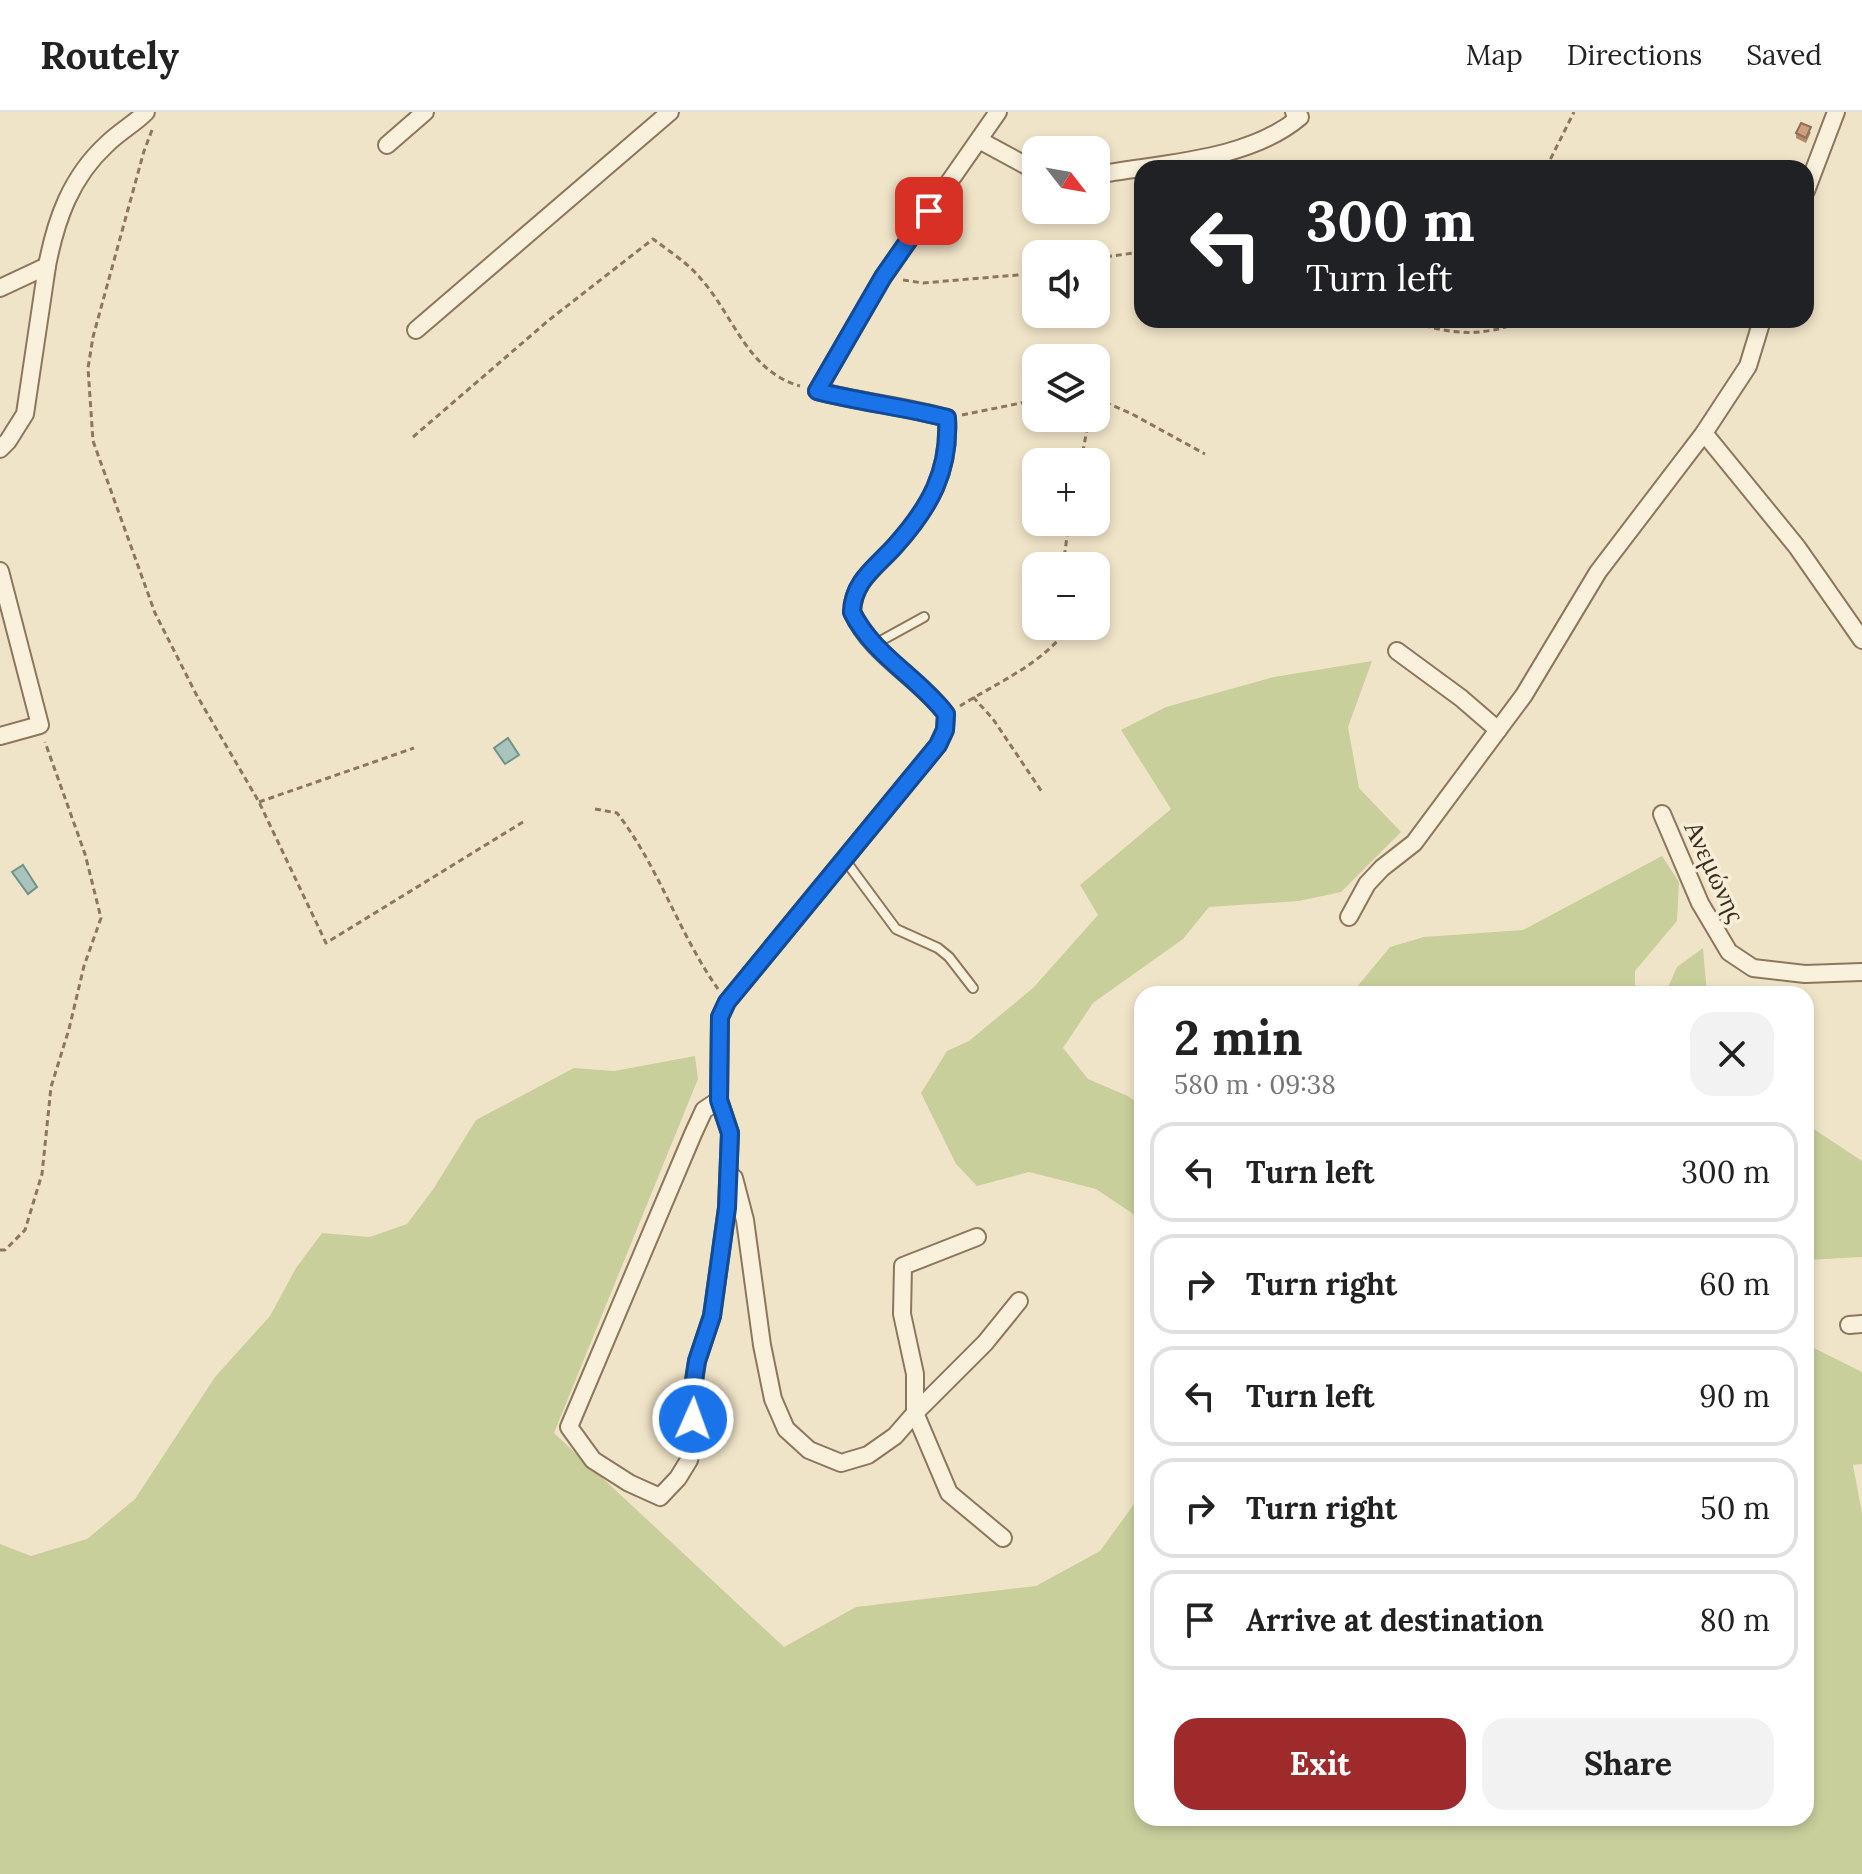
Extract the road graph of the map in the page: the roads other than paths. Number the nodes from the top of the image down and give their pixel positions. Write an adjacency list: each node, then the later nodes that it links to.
1 (425, 112): 8 (street)
2 (670, 112): 17 (street)
3 (998, 112): 7 (street)
4 (1294, 112): 9 (street)
5 (1836, 112): 12 (street)
6 (150, 119): 14 (street)
7 (979, 140): 10 (street); 23 (street)
8 (387, 145)
9 (1181, 160)
10 (1022, 163)
11 (1134, 168): 13 (street)
12 (1814, 170)
13 (1110, 173)
14 (47, 266): 15 (street); 19 (street)
15 (0, 288)
16 (1760, 328): 18 (street)
17 (416, 330)
18 (1704, 433): 22 (street); 25 (street)
19 (0, 449)
20 (0, 571): 26 (street)
21 (924, 617): 23 (lane)
22 (1862, 640)
23 (874, 644): 28 (street)
24 (1397, 651): 25 (street)
25 (1498, 730): 29 (street)
26 (0, 736)
27 (1662, 814): 30 (street, Ανεμώνης)
28 (845, 860): 31 (lane); 32 (street)
29 (1349, 917)
30 (1862, 972)
31 (973, 988)
32 (719, 1100): 33 (street); 33 (street)
33 (731, 1165): 36 (street)
34 (977, 1237): 36 (street)
35 (1019, 1301): 36 (street)
36 (915, 1413): 37 (street)
37 (1003, 1538)

